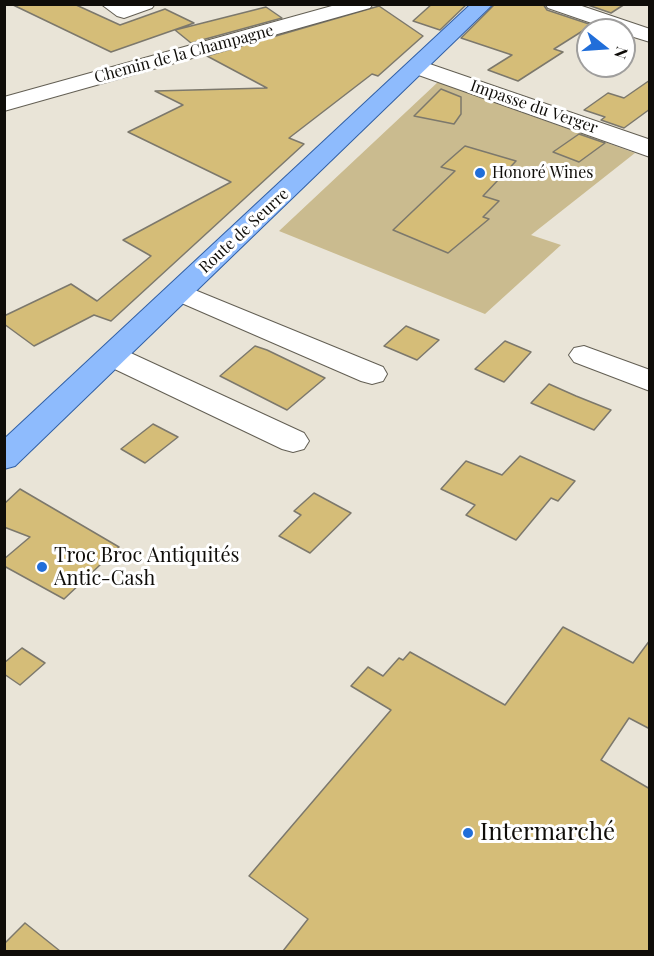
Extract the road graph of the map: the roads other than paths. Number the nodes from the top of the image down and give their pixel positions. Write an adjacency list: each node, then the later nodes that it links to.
1 (111, 4): 2 (street)
2 (145, 4)
3 (363, 4): 8 (street, Chemin de la Champagne)
4 (483, 4): 7 (main road, Route de Seurre)
5 (555, 4): 6 (street)
6 (650, 36)
7 (417, 67): 9 (street, Impasse du Verger); 10 (main road, Route de Seurre)
8 (4, 104)
9 (646, 146)
10 (180, 292): 12 (main road, Route de Seurre); 13 (street)
11 (584, 355): 14 (street)
12 (112, 356): 15 (street); 16 (main road, Route de Seurre)
13 (372, 374)
14 (650, 381)
15 (293, 441)
16 (4, 458)

